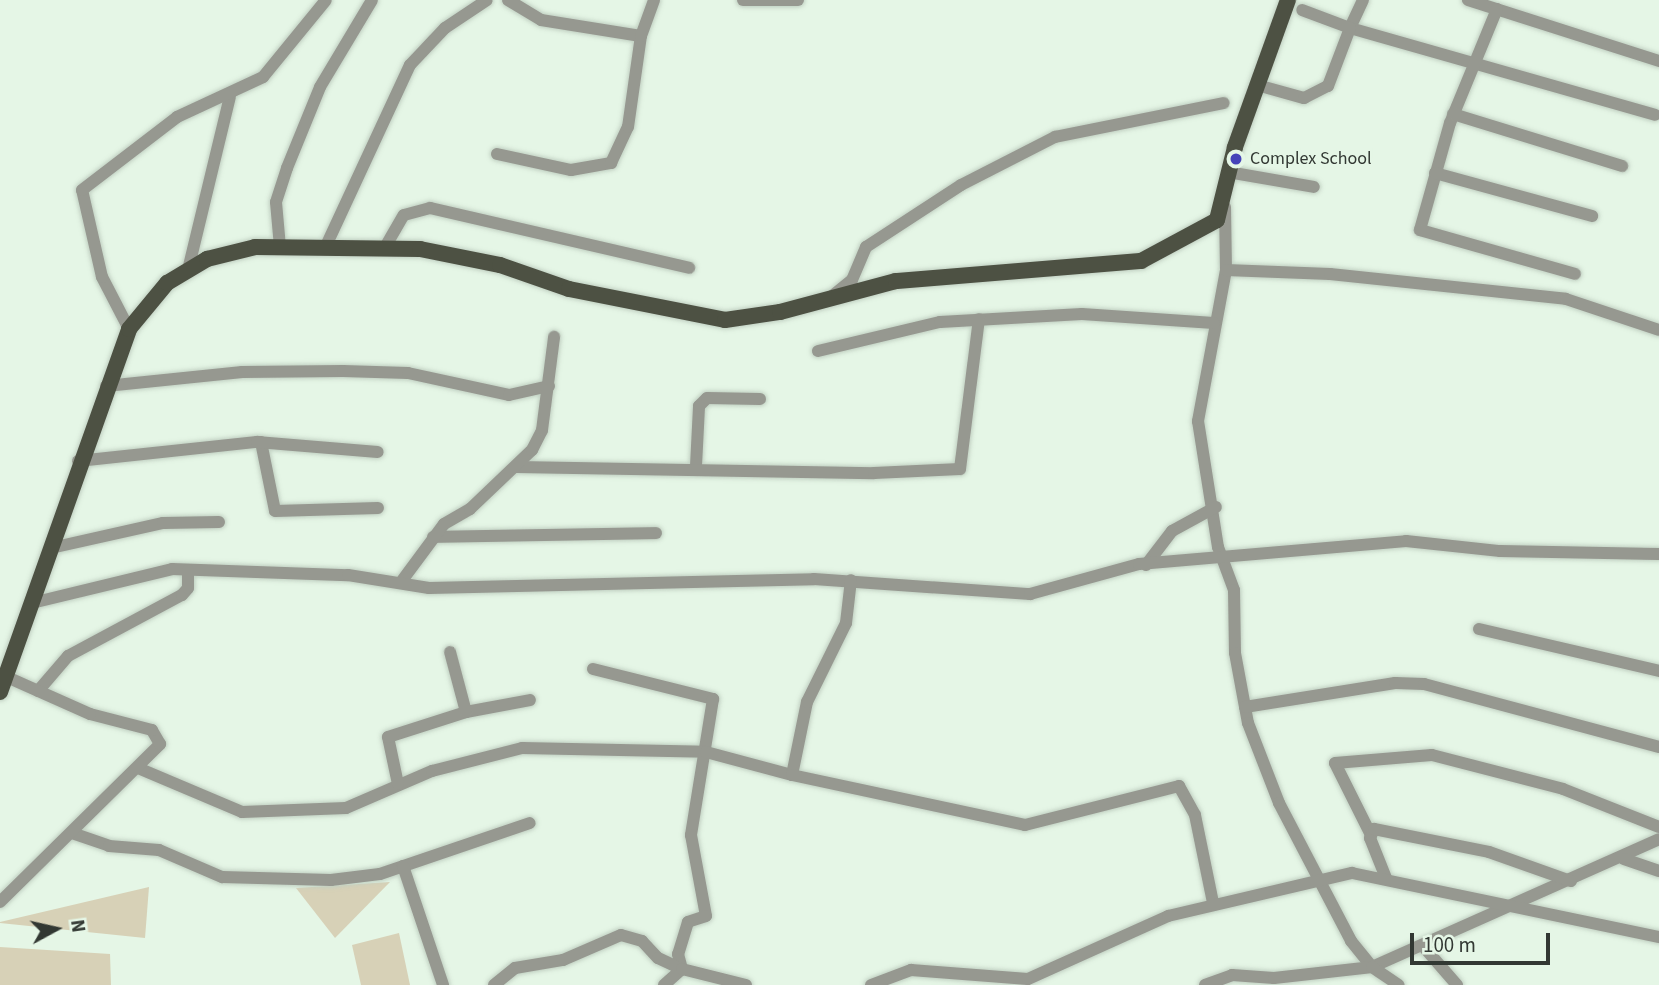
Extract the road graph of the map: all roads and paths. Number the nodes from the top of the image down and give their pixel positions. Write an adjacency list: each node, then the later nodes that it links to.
1 (326, 0): 19 (street)
2 (372, 0): 30 (street)
3 (487, 0): 31 (street)
4 (508, 0): 15 (street)
5 (654, 0): 15 (street)
6 (743, 0): 11 (street)
7 (798, 0): 11 (street)
8 (1288, 0): 18 (main road)
9 (1363, 0): 14 (street)
10 (1468, 0): 12 (street)
11 (766, 1)
12 (1497, 9): 16 (street); 17 (street)
13 (1303, 10): 14 (street)
14 (1350, 28): 17 (street); 18 (street)
15 (641, 36): 23 (street)
16 (1659, 61)
17 (1472, 63): 21 (street); 22 (street)
18 (1257, 85): 25 (main road)
19 (230, 97): 34 (street); 40 (street)
20 (1224, 103): 37 (street)
21 (1453, 114): 24 (street); 26 (street)
22 (1655, 115)
23 (498, 154)
24 (1622, 166)
25 (1228, 172): 27 (street); 28 (main road)
26 (1435, 173): 29 (street); 36 (street)
27 (1314, 187)
28 (1225, 206): 35 (street); 37 (main road)
29 (1592, 216)
30 (280, 247): 31 (main road); 34 (main road)
31 (325, 248): 32 (main road)
32 (384, 248): 33 (street); 37 (main road)
33 (689, 268)
34 (188, 270): 40 (main road)
35 (1226, 270): 39 (street); 41 (street)
36 (1575, 274)
37 (829, 299)
38 (979, 319): 39 (street); 43 (street); 50 (street)
39 (1214, 323): 52 (street)
40 (129, 328): 44 (main road)
41 (1659, 330)
42 (554, 337): 45 (street)
43 (818, 351)
44 (106, 386): 45 (street); 49 (main road)
45 (550, 386): 51 (street)
46 (760, 400): 50 (street)
47 (261, 442): 48 (street); 49 (street); 53 (street)
48 (378, 452)
49 (78, 461): 57 (main road)
50 (696, 466): 51 (street)
51 (517, 467): 56 (street)
52 (1216, 507): 59 (street); 60 (street)
53 (378, 508)
54 (219, 522): 57 (street)
55 (656, 533): 56 (street)
56 (433, 537): 63 (street)
57 (51, 548): 64 (main road)
58 (1659, 554): 59 (street)
59 (1227, 558): 60 (street); 72 (street)
60 (1146, 565): 62 (street)
61 (188, 570): 63 (street); 64 (street); 70 (street)
62 (851, 580): 63 (street); 77 (street)
63 (401, 582)
64 (36, 602): 69 (main road)
65 (1479, 629): 68 (street)
66 (450, 652): 73 (street)
67 (593, 669): 75 (street)
68 (1659, 671)
69 (3, 684): 70 (street)
70 (38, 691): 76 (street)
71 (530, 700): 73 (street)
72 (1245, 707): 74 (street); 87 (street)
73 (466, 712): 78 (street)
74 (1659, 747)
75 (706, 752): 77 (street); 78 (street); 96 (street)
76 (138, 768): 78 (street); 82 (street)
77 (792, 775): 91 (street)
78 (398, 784)
79 (530, 823): 85 (street)
80 (1659, 827): 81 (street)
81 (1370, 832): 88 (street); 89 (street)
82 (72, 833): 85 (street); 90 (street)
83 (1659, 839): 84 (street)
84 (1624, 859): 86 (street); 89 (street)
85 (402, 866): 98 (street)
86 (1659, 871)
87 (1320, 876): 88 (street); 91 (street); 95 (street)
88 (1385, 878): 92 (street)
89 (1571, 881): 92 (street)
90 (0, 902)
91 (1213, 903): 102 (street)
92 (1513, 905): 93 (street); 94 (street)
93 (1659, 937)
94 (1423, 946): 95 (street); 105 (street)
95 (1372, 967): 103 (street); 104 (street)
96 (682, 969): 97 (street); 99 (street); 100 (street)
97 (730, 982): 101 (street)
98 (443, 985)
99 (494, 985)
100 (664, 985)
101 (746, 985)
102 (871, 985)
103 (1205, 985)
104 (1399, 985)
105 (1458, 985)

